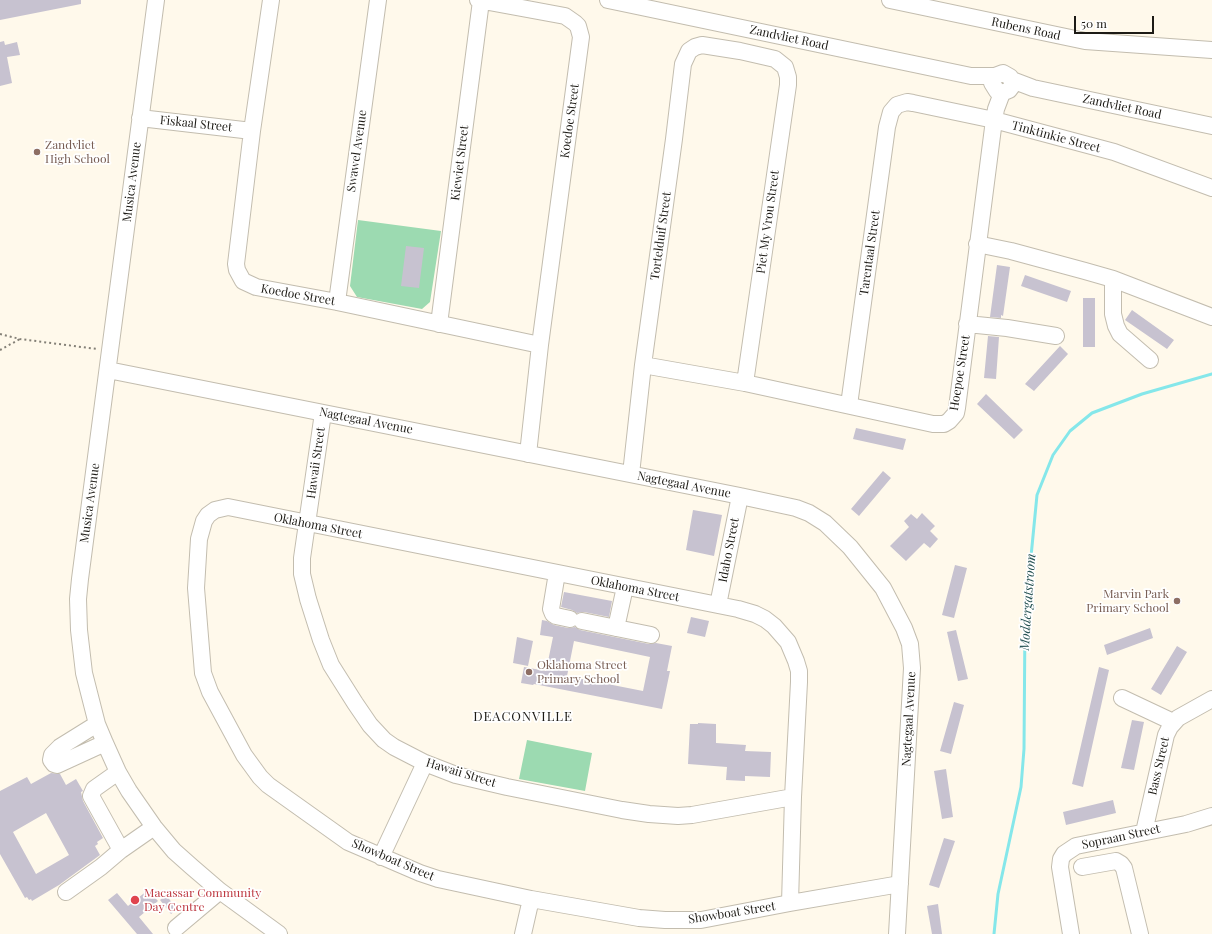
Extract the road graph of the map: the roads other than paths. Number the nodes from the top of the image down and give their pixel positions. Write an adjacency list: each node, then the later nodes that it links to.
1 (156, 0): 14 (street, Musica Avenue)
2 (272, 0): 16 (street, Koedoe Street)
3 (378, 0): 20 (street, Swawel Avenue)
4 (480, 0): 22 (street, Kiewiet Street); 25 (street, Koedoe Street)
5 (608, 0): 7 (street, Zandvliet Road)
6 (890, 0): 8 (street, Rubens Road)
7 (743, 28): 9 (street); 11 (street, Zandvliet Road)
8 (1212, 50)
9 (740, 51): 10 (street, Tortelduif Street); 27 (street, Tortelduif Street)
10 (781, 63): 29 (street, Piet My Vrou Street)
11 (1001, 86): 13 (street, Hoepoe Street); 15 (street, Zandvliet Road)
12 (897, 105): 13 (street, Tinktinkie Street); 30 (street, Tarentaal Street)
13 (995, 114): 17 (street, Tinktinkie Street); 18 (street, Hoepoe Street)
14 (140, 118): 16 (street, Fiskaal Street); 28 (street, Musica Avenue)
15 (1212, 126)
16 (252, 130): 20 (street, Koedoe Street)
17 (1212, 188)
18 (977, 244): 19 (street); 23 (street, Hoepoe Street)
19 (1112, 280): 21 (street); 26 (street)
20 (337, 302): 22 (street, Koedoe Street)
21 (1212, 317)
22 (439, 324): 25 (street, Koedoe Street)
23 (967, 324): 24 (street); 30 (street, Hoepoe Street)
24 (1056, 336)
25 (540, 344): 32 (street, Koedoe Street)
26 (1150, 360)
27 (643, 365): 29 (street, Hoepoe Street); 33 (street, Tortelduif Street)
28 (108, 370): 31 (street, Nagtegaal Avenue); 45 (street, Musica Avenue)
29 (745, 383): 30 (street, Hoepoe Street)
30 (849, 405)
31 (323, 413): 32 (street, Nagtegaal Avenue); 36 (street, Hawaii Street)
32 (528, 454): 33 (street, Nagtegaal Avenue)
33 (631, 474): 34 (street, Nagtegaal Avenue)
34 (740, 496): 39 (street, Idaho Street); 56 (street, Nagtegaal Avenue)
35 (215, 510): 36 (street, Oklahoma Street); 54 (street, Showboat Street)
36 (306, 524): 37 (street, Oklahoma Street); 47 (street, Hawaii Street)
37 (558, 573): 38 (street, Oklahoma Street); 40 (street)
38 (625, 586): 39 (street, Oklahoma Street); 40 (street)
39 (718, 605): 49 (street, Oklahoma Street)
40 (616, 628): 41 (street)
41 (651, 635)
42 (1122, 698): 44 (street)
43 (1212, 699): 44 (street, Bass Street)
44 (1173, 722): 52 (street, Bass Street)
45 (97, 724): 46 (street, Musica Avenue); 46 (street)
46 (105, 743): 48 (street, Musica Avenue)
47 (425, 763): 49 (street, Hawaii Street); 54 (street)
48 (118, 772): 51 (street, Musica Avenue); 53 (street)
49 (793, 797): 60 (street, Oklahoma Street)
50 (1212, 816): 52 (street, Sopraan Street)
51 (154, 827): 53 (street); 57 (street, Musica Avenue)
52 (1144, 832): 65 (street, Sopraan Street)
53 (121, 850): 58 (street)
54 (381, 857): 59 (street, Showboat Street)
55 (1082, 867): 66 (street)
56 (900, 884): 60 (street, Showboat Street); 64 (street, Nagtegaal Avenue)
57 (220, 891): 61 (street); 62 (street, Musica Avenue)
58 (66, 892)
59 (531, 899): 60 (street, Showboat Street); 63 (street)
60 (790, 903)
61 (176, 928)
62 (271, 932)
63 (523, 934)
64 (897, 934)
65 (1071, 934)
66 (1140, 934)

